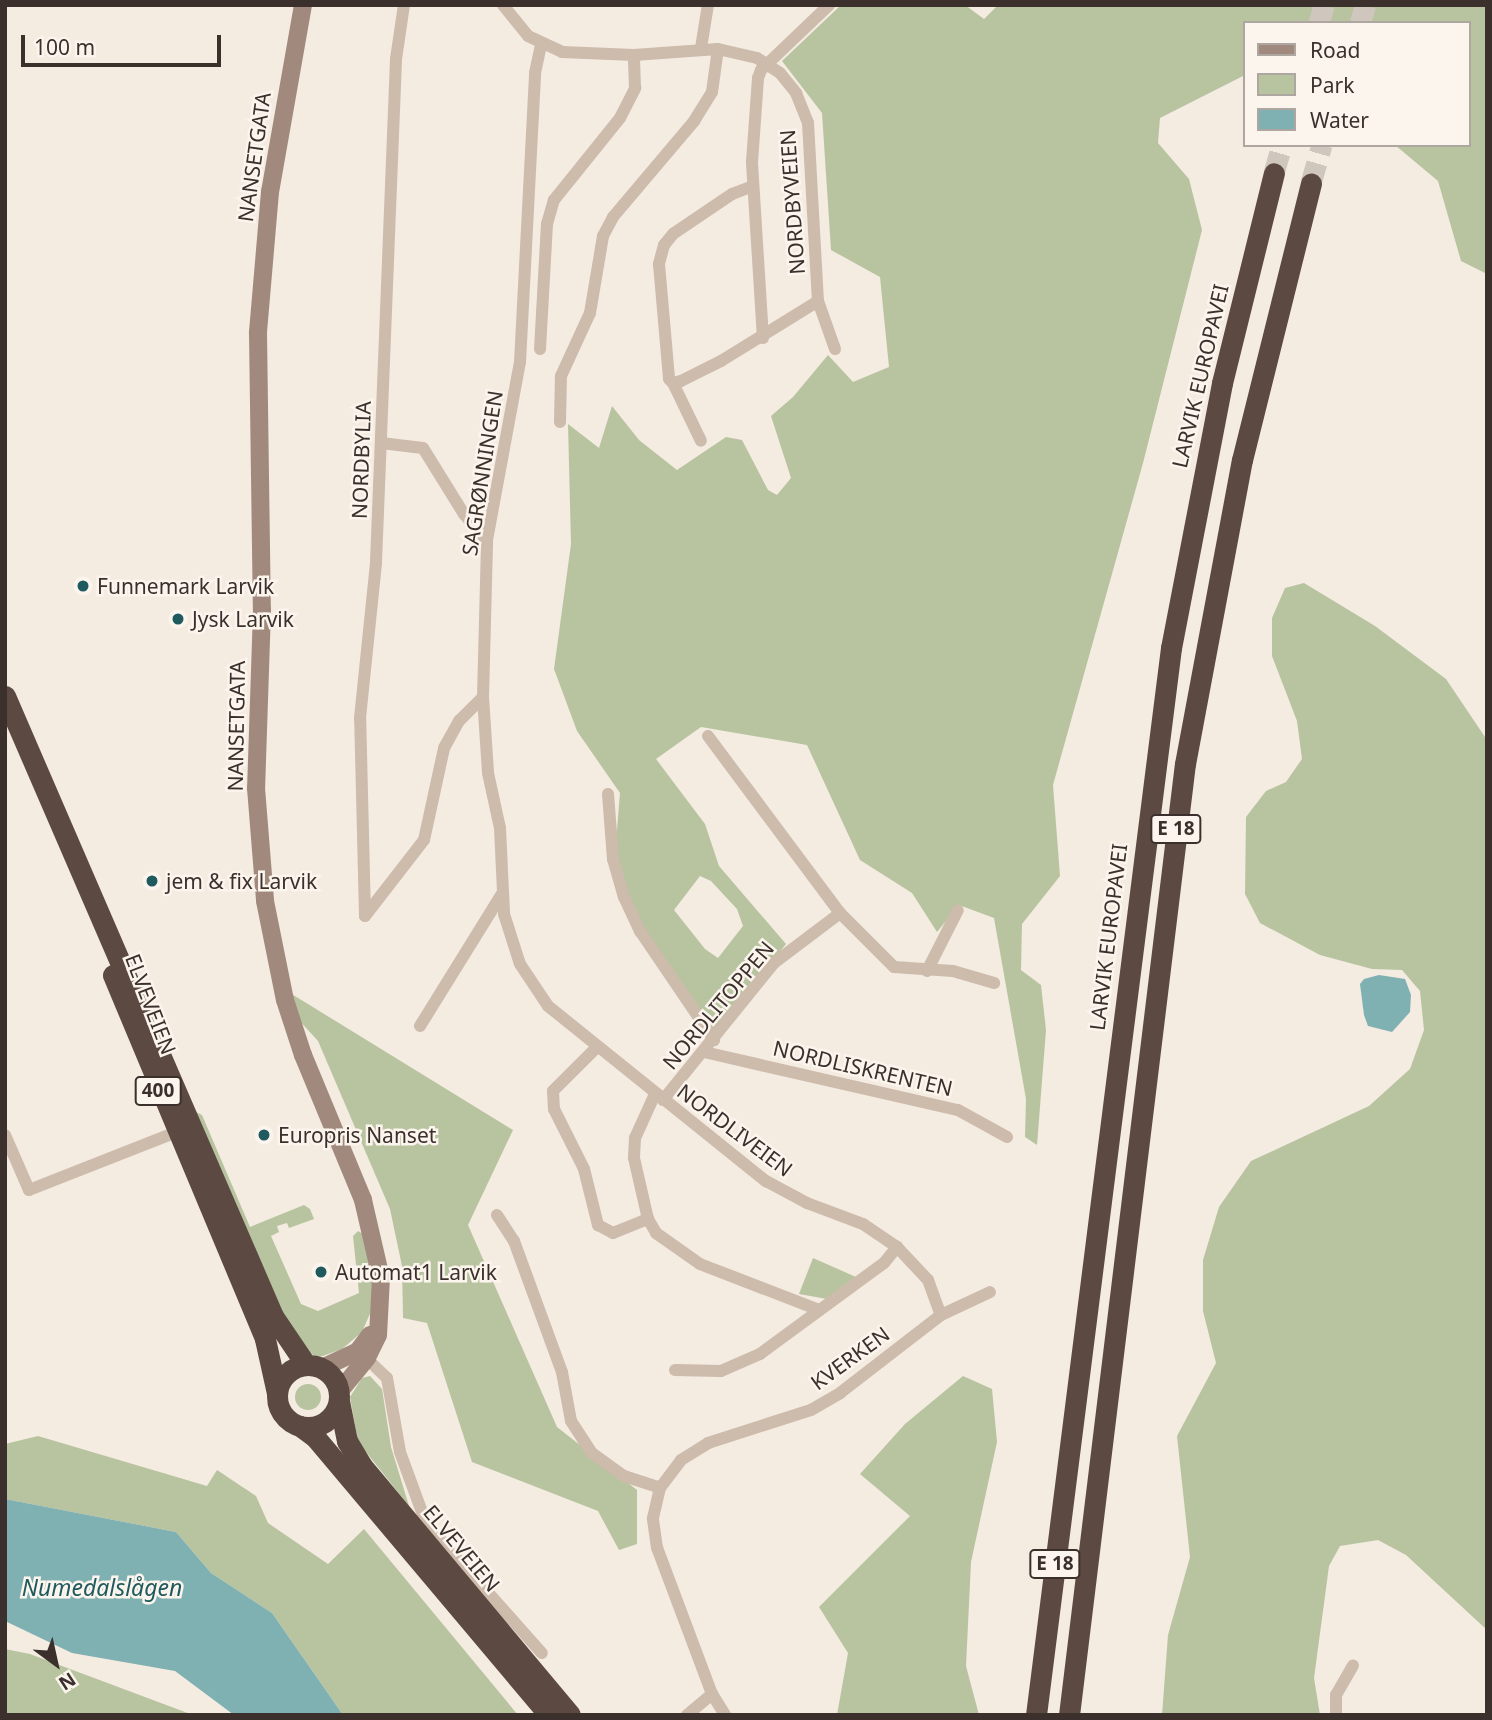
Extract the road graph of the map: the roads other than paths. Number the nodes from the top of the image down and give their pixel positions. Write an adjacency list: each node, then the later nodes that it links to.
1 (303, 5): 46 (main road, NANSETGATA)
2 (404, 5): 21 (street, NORDBYLIA)
3 (503, 5): 6 (street, NORDBYVEIEN)
4 (708, 5): 7 (street)
5 (829, 5): 10 (street)
6 (541, 44): 9 (street, NORDBYVEIEN); 22 (street, SAGRØNNINGEN)
7 (701, 48): 8 (street, NORDBYVEIEN); 9 (street, NORDBYVEIEN)
8 (718, 49): 10 (street, NORDBYVEIEN); 19 (street)
9 (634, 55): 16 (street)
10 (768, 64): 13 (street); 14 (street, NORDBYVEIEN)
11 (1274, 173): 60 (highway, LARVIK EUROPAVEI / E 18)
12 (1311, 183): 61 (highway, E 18)
13 (753, 186): 15 (street); 18 (street)
14 (818, 301): 15 (street); 17 (street, NORDBYVEIEN)
15 (763, 338): 18 (street)
16 (540, 349)
17 (835, 349)
18 (673, 383): 20 (street)
19 (560, 422)
20 (701, 441)
21 (381, 443): 22 (street); 24 (street, NORDBYLIA)
22 (487, 540): 24 (street, SAGRØNNINGEN)
23 (5, 696): 37 (highway, ELVEVEIEN / 400)
24 (483, 697): 27 (street, NORDLIVEIEN)
25 (708, 736): 29 (street)
26 (608, 794): 33 (street)
27 (502, 893): 32 (street); 34 (street, NORDLIVEIEN)
28 (958, 909): 30 (street)
29 (840, 913): 30 (street); 33 (street, NORDLITOPPEN)
30 (927, 971): 31 (street)
31 (994, 983)
32 (420, 1027)
33 (714, 1040): 35 (street, NORDLITOPPEN)
34 (597, 1047): 36 (street, NORDLIVEIEN); 41 (street)
35 (704, 1052): 36 (street, NORDLITOPPEN); 39 (street, NORDLISKRENTEN)
36 (659, 1097): 41 (street, NORDLITOPPEN); 42 (street, NORDLIVEIEN)
37 (184, 1129): 38 (street); 47 (highway, ELVEVEIEN / 400); 49 (highway, ELVEVEIEN / 400)
38 (5, 1135)
39 (1007, 1137)
40 (497, 1215): 52 (street)
41 (648, 1219): 44 (street)
42 (897, 1247): 44 (street); 45 (street, NORDLIVEIEN)
43 (990, 1292): 45 (street, KVERKEN)
44 (819, 1310): 48 (street)
45 (941, 1315): 52 (street, KVERKEN)
46 (363, 1354): 47 (main road); 50 (main road, NANSETGATA); 53 (street)
47 (314, 1367): 49 (highway); 50 (highway, 400)
48 (675, 1370)
49 (277, 1393): 51 (highway, 400)
50 (339, 1396): 51 (highway); 57 (highway, ELVEVEIEN / 400)
51 (300, 1426): 56 (highway, ELVEVEIEN / 400)
52 (660, 1488): 55 (street)
53 (542, 1653)
54 (1353, 1665): 62 (street)
55 (712, 1694): 58 (street); 59 (street)
56 (549, 1715)
57 (570, 1715)
58 (687, 1715)
59 (725, 1715)
60 (1036, 1715)
61 (1069, 1715)
62 (1336, 1715)

